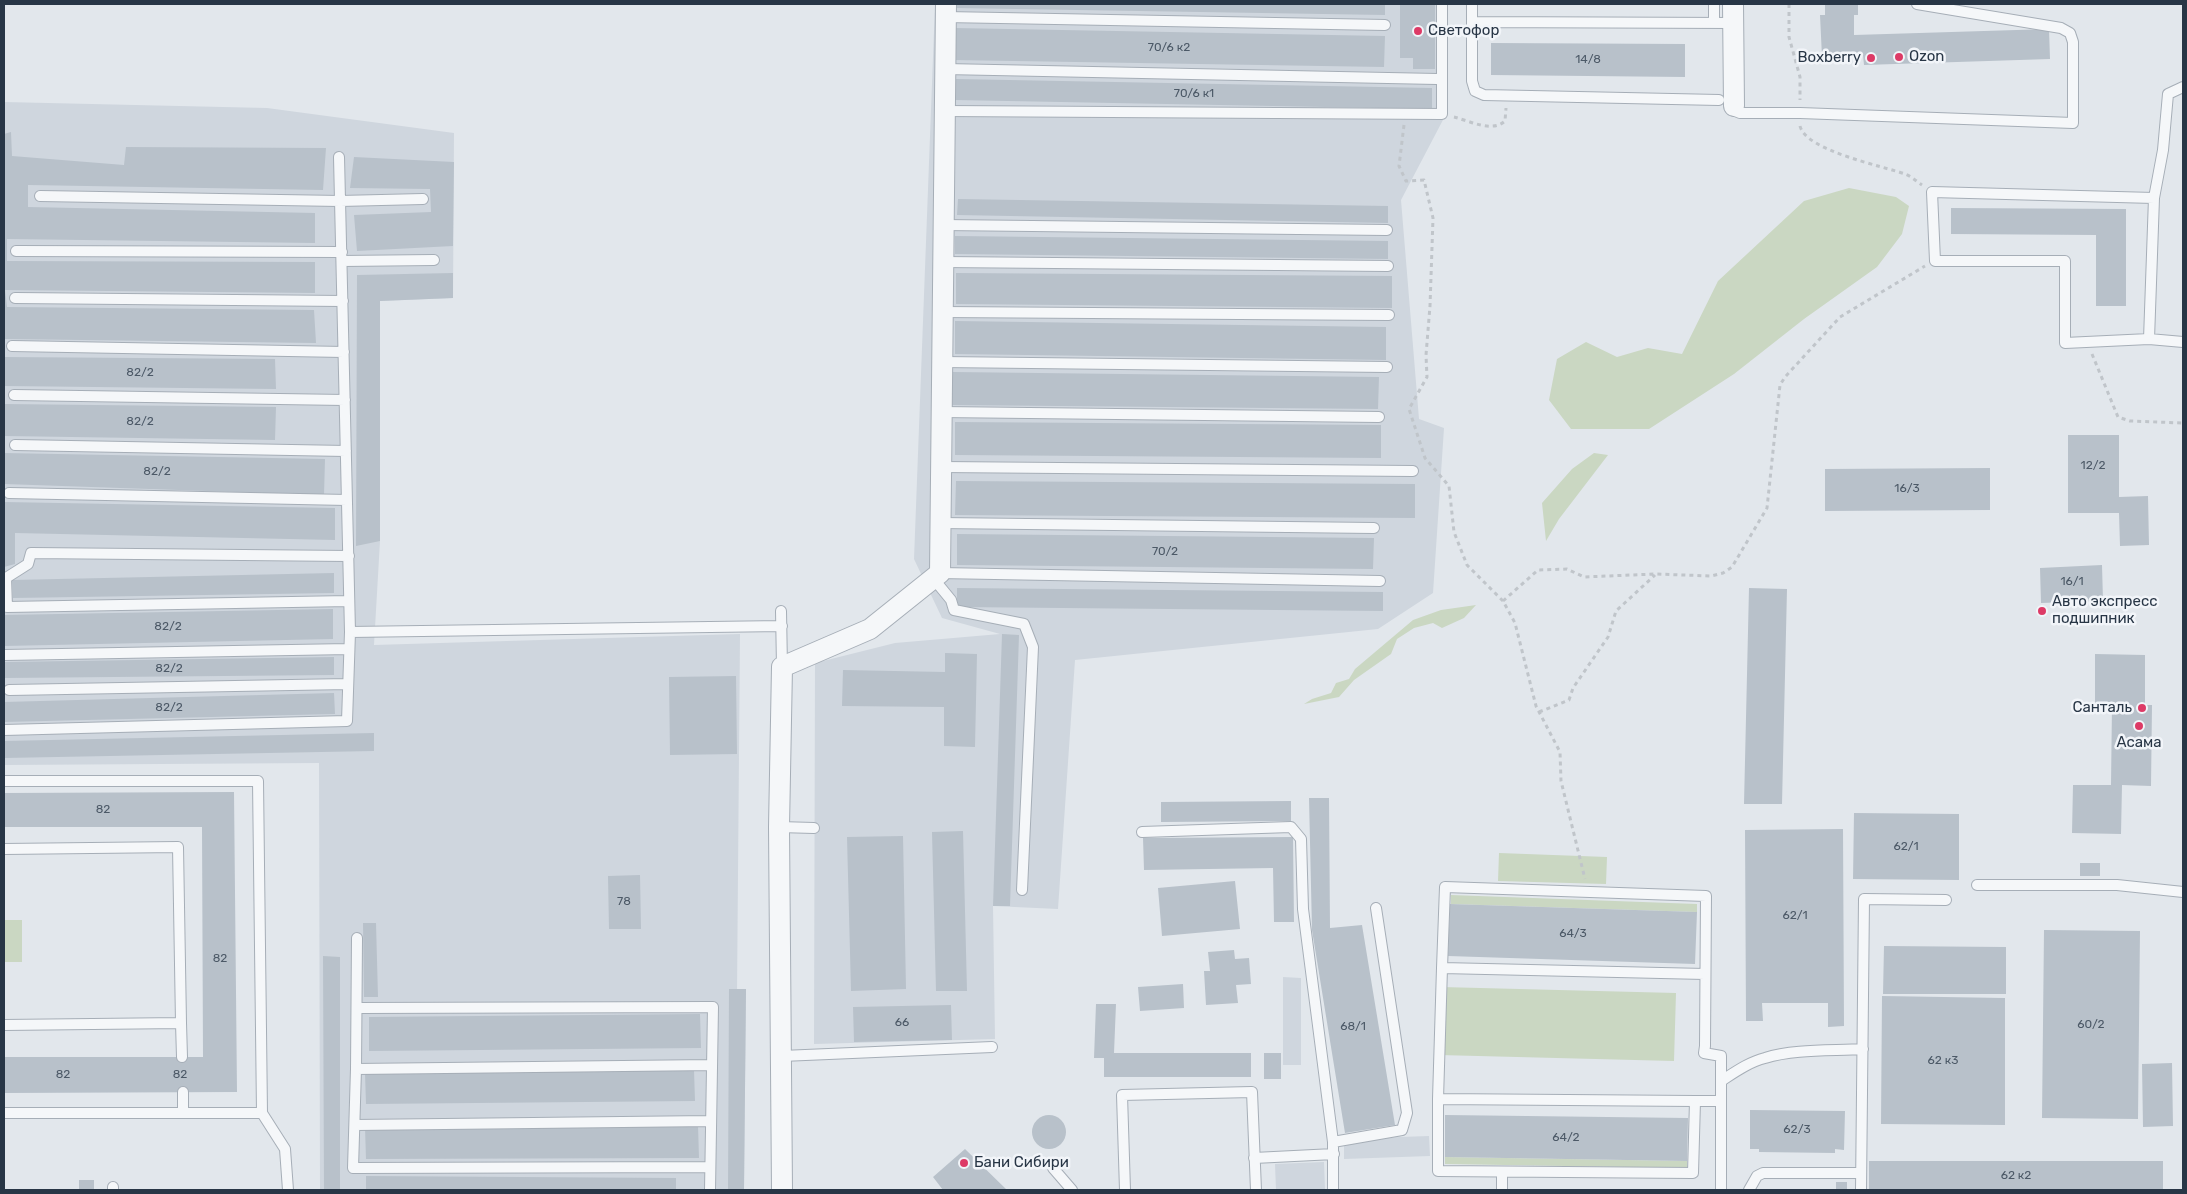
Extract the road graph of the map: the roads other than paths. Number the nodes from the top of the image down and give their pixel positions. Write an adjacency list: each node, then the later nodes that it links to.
1 (1442, 4): 13 (lane)
2 (1472, 4): 7 (lane)
3 (1714, 4): 6 (lane)
4 (1917, 4): 12 (lane)
5 (946, 10): 8 (lane); 9 (street)
6 (1727, 17): 7 (lane); 12 (street)
7 (1472, 22): 12 (lane)
8 (1385, 25)
9 (945, 69): 10 (lane); 13 (street)
10 (1437, 79)
11 (2183, 87): 16 (lane)
12 (1726, 103)
13 (945, 111): 19 (street)
14 (340, 157): 18 (lane)
15 (40, 196): 18 (lane)
16 (2154, 198): 30 (lane); 30 (lane)
17 (423, 199): 18 (lane)
18 (340, 201): 22 (lane)
19 (943, 225): 20 (lane); 24 (street)
20 (1387, 230)
21 (16, 251): 22 (lane)
22 (342, 257): 23 (lane); 27 (lane)
23 (434, 260)
24 (943, 262): 25 (lane); 28 (street)
25 (1388, 266)
26 (15, 298): 27 (lane)
27 (343, 301): 33 (lane)
28 (942, 312): 29 (lane); 34 (street)
29 (1389, 315)
30 (2149, 339): 31 (lane)
31 (2183, 342)
32 (12, 346): 33 (lane)
33 (344, 352): 37 (lane)
34 (942, 362): 35 (lane); 38 (street)
35 (1387, 368)
36 (14, 395): 37 (lane)
37 (345, 400): 41 (lane)
38 (941, 412): 39 (lane); 42 (street)
39 (1379, 417)
40 (14, 444): 41 (lane)
41 (346, 451): 45 (lane)
42 (941, 468): 43 (lane); 46 (street)
43 (1413, 471)
44 (8, 493): 45 (lane)
45 (347, 500): 48 (lane)
46 (940, 523): 47 (lane); 49 (street)
47 (1374, 528)
48 (349, 556): 51 (lane); 51 (lane)
49 (936, 576): 50 (lane); 57 (street); 67 (lane)
50 (1380, 581)
51 (349, 601): 54 (lane)
52 (781, 611): 53 (lane)
53 (782, 626): 54 (lane); 57 (lane)
54 (350, 632): 55 (lane)
55 (349, 649): 56 (lane); 58 (lane)
56 (4, 655)
57 (782, 667): 62 (street)
58 (348, 684): 59 (lane); 60 (lane)
59 (9, 690)
60 (4, 730)
61 (4, 781): 90 (lane)
62 (779, 827): 63 (lane); 79 (street)
63 (814, 828)
64 (1142, 832): 93 (lane)
65 (4, 849): 75 (lane)
66 (1977, 885): 68 (lane)
67 (1022, 890)
68 (2183, 892)
69 (1946, 900): 78 (lane)
70 (1376, 908): 93 (lane)
71 (357, 938): 74 (lane)
72 (1442, 968): 73 (lane); 73 (lane); 85 (lane)
73 (1705, 974): 83 (lane)
74 (357, 1008): 81 (lane); 82 (lane)
75 (181, 1023): 76 (lane); 80 (lane)
76 (4, 1025)
77 (992, 1047): 79 (lane)
78 (1862, 1049): 83 (lane); 99 (lane)
79 (782, 1056): 102 (street)
80 (182, 1057)
81 (712, 1065): 82 (lane); 91 (lane)
82 (356, 1069): 92 (lane)
83 (1721, 1081): 87 (lane)
84 (183, 1092): 89 (lane)
85 (1438, 1099): 86 (lane); 98 (lane)
86 (1695, 1101): 87 (lane); 98 (lane)
87 (1721, 1101): 108 (lane)
88 (4, 1113): 89 (lane)
89 (183, 1113): 90 (lane)
90 (262, 1113): 100 (lane)
91 (712, 1121): 92 (lane); 96 (lane)
92 (355, 1125): 96 (lane)
93 (1333, 1142): 94 (lane)
94 (1334, 1154): 95 (lane); 106 (lane)
95 (1254, 1158): 104 (lane); 105 (lane)
96 (710, 1168): 101 (lane)
97 (1053, 1168): 103 (lane)
98 (1502, 1172): 107 (lane)
99 (1861, 1174): 109 (lane); 110 (lane)
100 (288, 1190)
101 (710, 1190)
102 (782, 1190)
103 (1072, 1190)
104 (1125, 1190)
105 (1256, 1190)
106 (1333, 1190)
107 (1502, 1190)
108 (1721, 1190)
109 (1749, 1190)
110 (1861, 1190)

